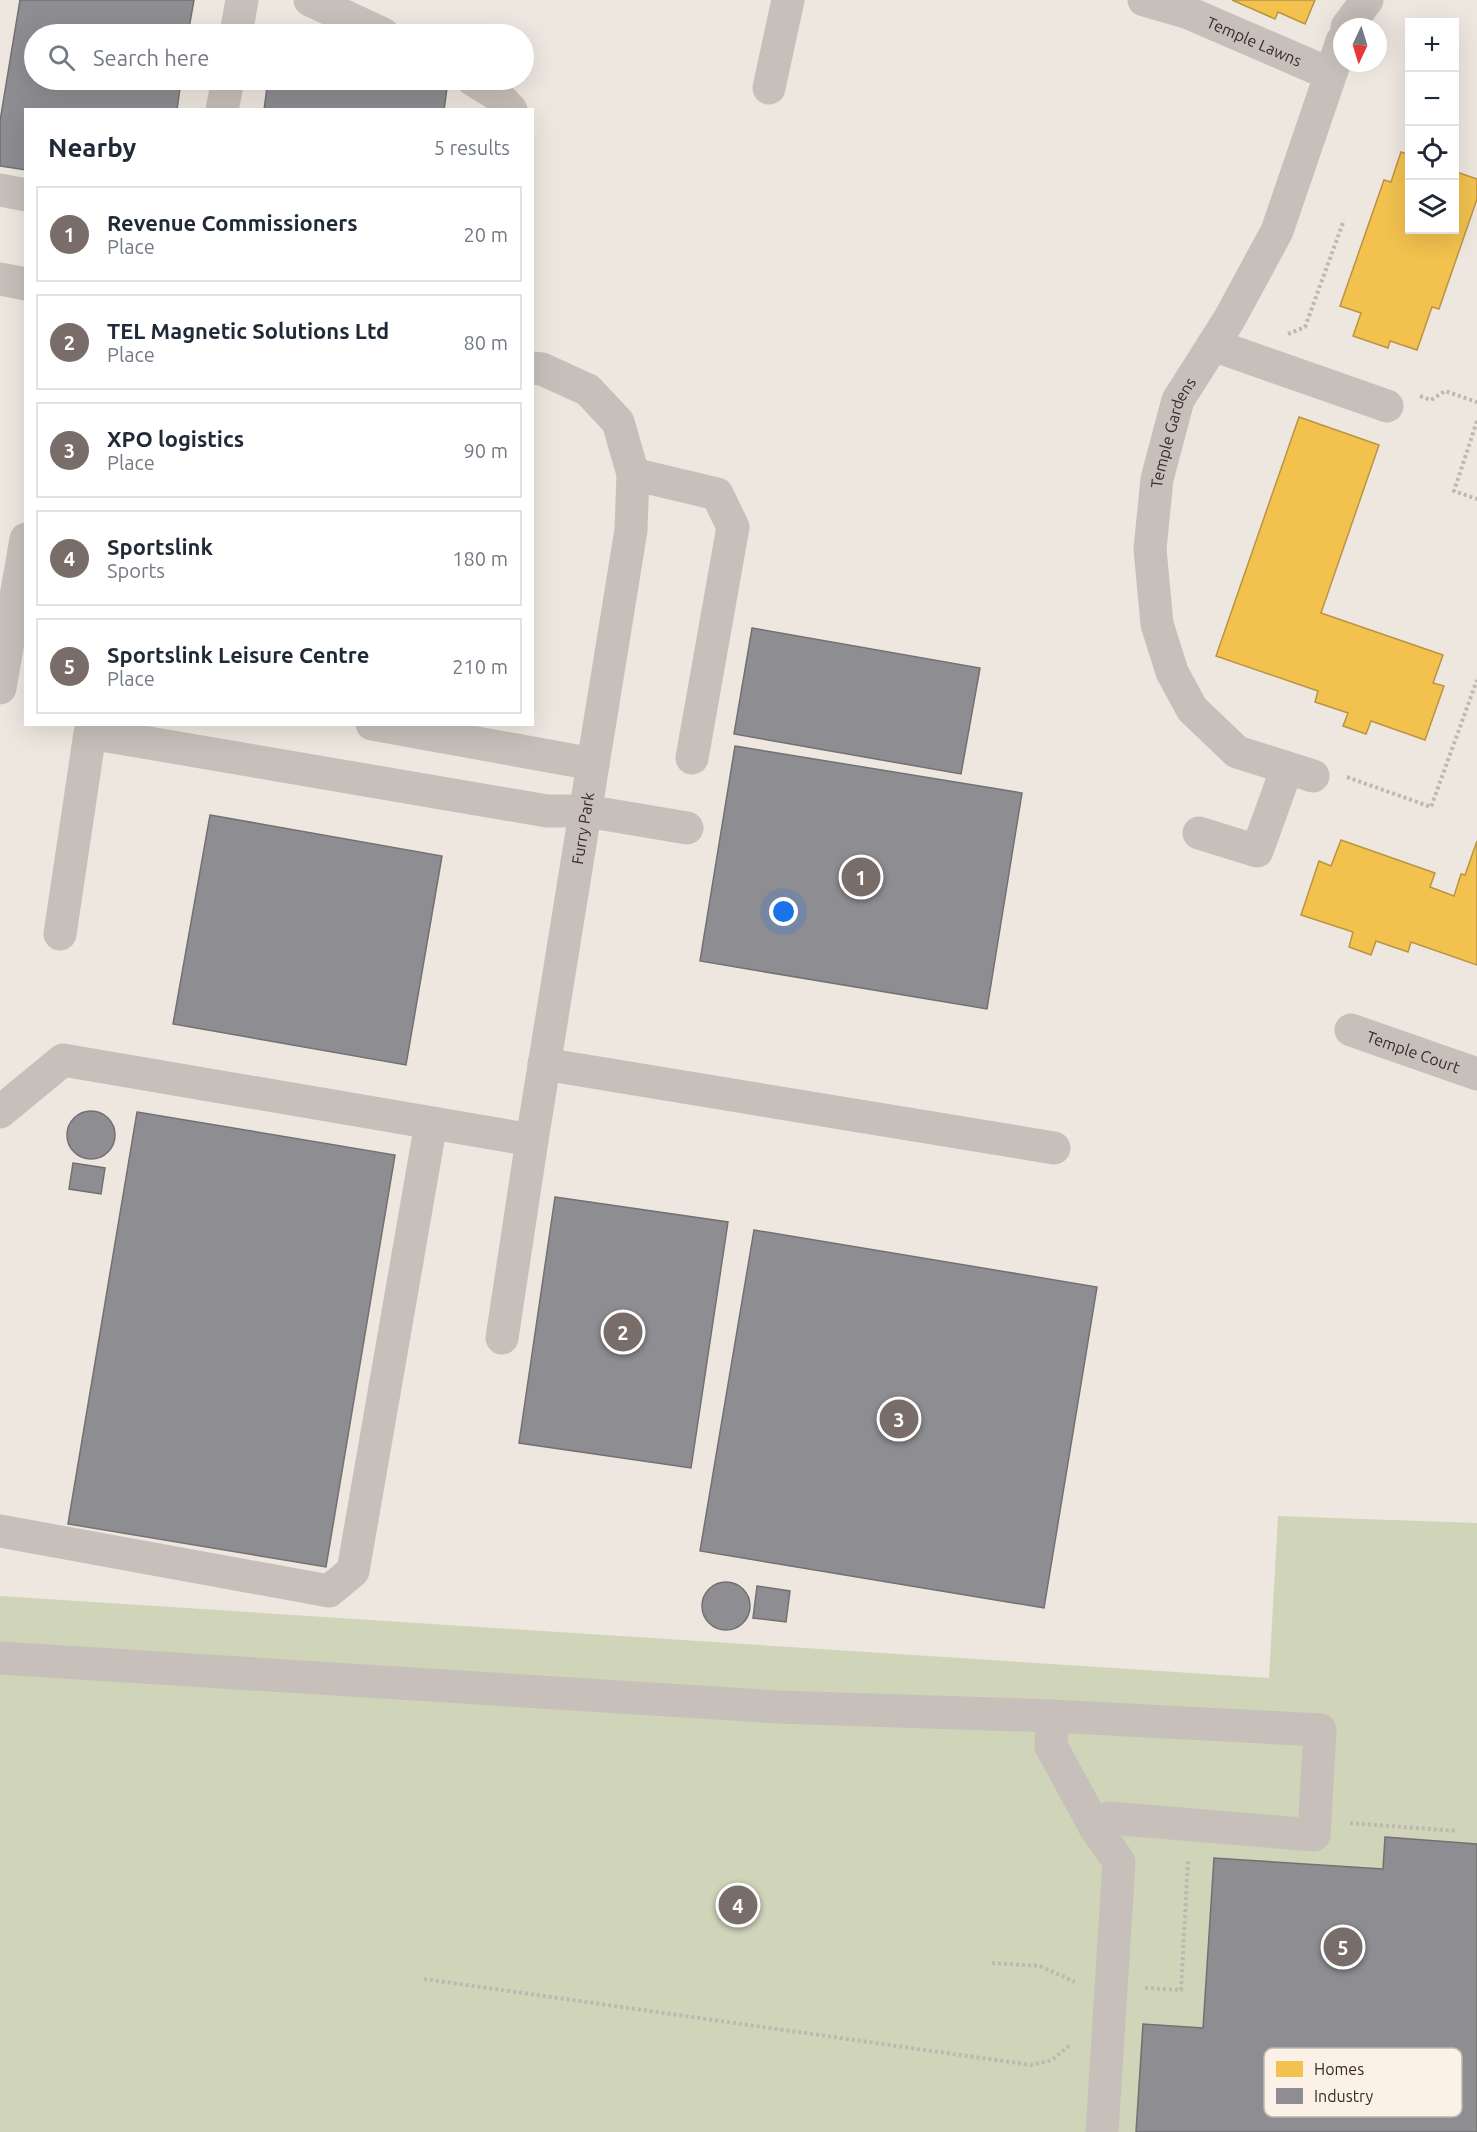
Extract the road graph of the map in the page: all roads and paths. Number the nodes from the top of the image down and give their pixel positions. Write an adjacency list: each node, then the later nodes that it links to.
1 (242, 0): 7 (street)
2 (310, 0): 8 (street)
3 (788, 0): 11 (street)
4 (1144, 0): 10 (street, Temple Lawns)
5 (1366, 0): 6 (street)
6 (1353, 18)
7 (238, 24)
8 (362, 24)
9 (1333, 64): 10 (street, Temple Gardens)
10 (1329, 74): 22 (street, Temple Gardens)
11 (770, 88)
12 (226, 90): 14 (street)
13 (489, 90): 15 (street)
14 (222, 108)
15 (509, 108)
16 (0, 190): 17 (street)
17 (24, 195)
18 (1344, 220): 21 (path)
19 (0, 279): 20 (street)
20 (24, 284)
21 (1283, 335)
22 (1213, 345): 26 (street); 40 (street, Temple Gardens)
23 (534, 368): 28 (street, Furry Park)
24 (1419, 396): 25 (path)
25 (1477, 402)
26 (1387, 406)
27 (1477, 421): 29 (path)
28 (633, 474): 35 (street); 36 (street, Furry Park)
29 (1477, 499)
30 (24, 547): 31 (street)
31 (6, 617): 33 (street)
32 (1477, 680): 37 (path)
33 (0, 688)
34 (383, 726): 36 (street)
35 (692, 758)
36 (593, 764): 38 (street, Furry Park)
37 (1346, 777)
38 (586, 811): 39 (street); 41 (street); 43 (street, Furry Park)
39 (687, 828)
40 (1199, 833)
41 (60, 934)
42 (1351, 1030): 44 (street, Temple Court)
43 (544, 1065): 47 (street, Furry Park); 48 (street)
44 (1477, 1074)
45 (0, 1112): 46 (street)
46 (431, 1123): 47 (street); 50 (street)
47 (532, 1140): 49 (street, Furry Park)
48 (1054, 1148)
49 (502, 1338)
50 (0, 1531)
51 (0, 1658): 52 (street)
52 (1052, 1716): 53 (street); 54 (street)
53 (1315, 1820): 54 (street); 55 (path)
54 (1095, 1827): 58 (street)
55 (1457, 1831)
56 (424, 1979): 57 (path)
57 (1076, 2040)
58 (1102, 2132)

